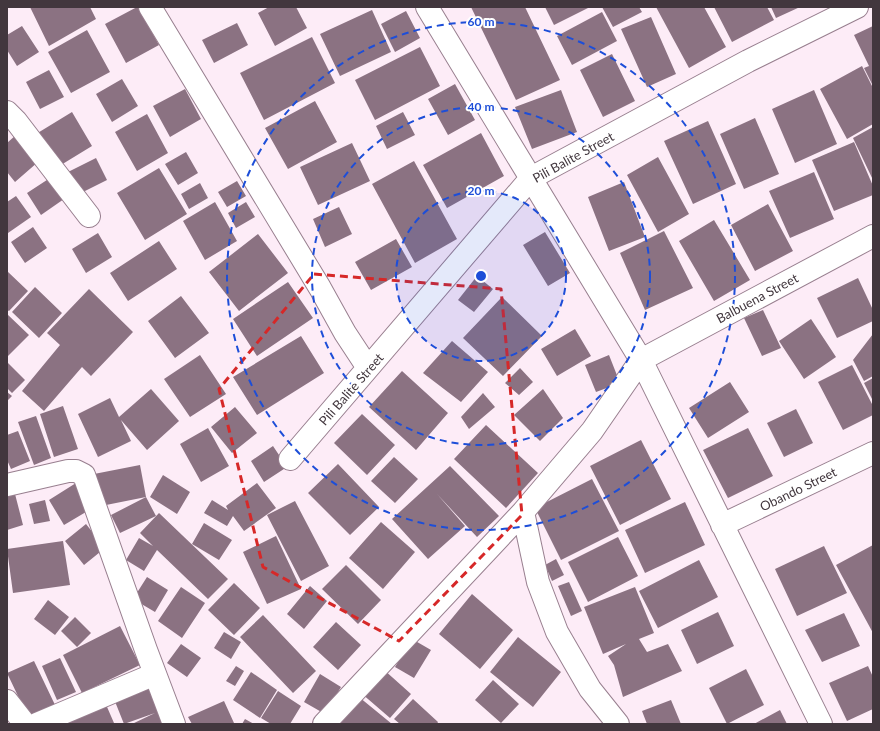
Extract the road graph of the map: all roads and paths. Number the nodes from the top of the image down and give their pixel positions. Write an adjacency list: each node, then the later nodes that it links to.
1 (150, 7): 9 (street)
2 (427, 7): 5 (street)
3 (857, 7): 5 (street, Pili Balite Street)
4 (10, 121): 6 (street)
5 (531, 178): 8 (street); 9 (street, Pili Balite Street)
6 (89, 216)
7 (873, 236): 8 (street, Balbuena Street)
8 (641, 360): 13 (street); 14 (street)
9 (368, 368): 11 (street, Pili Balite Street)
10 (872, 455): 14 (street, Obando Street)
11 (290, 459)
12 (7, 485): 15 (street)
13 (523, 512): 20 (street); 21 (street)
14 (722, 525): 22 (street)
15 (155, 674): 18 (street); 19 (street)
16 (7, 701): 17 (street)
17 (25, 724)
18 (37, 724)
19 (174, 724)
20 (324, 724)
21 (618, 724)
22 (821, 724)

